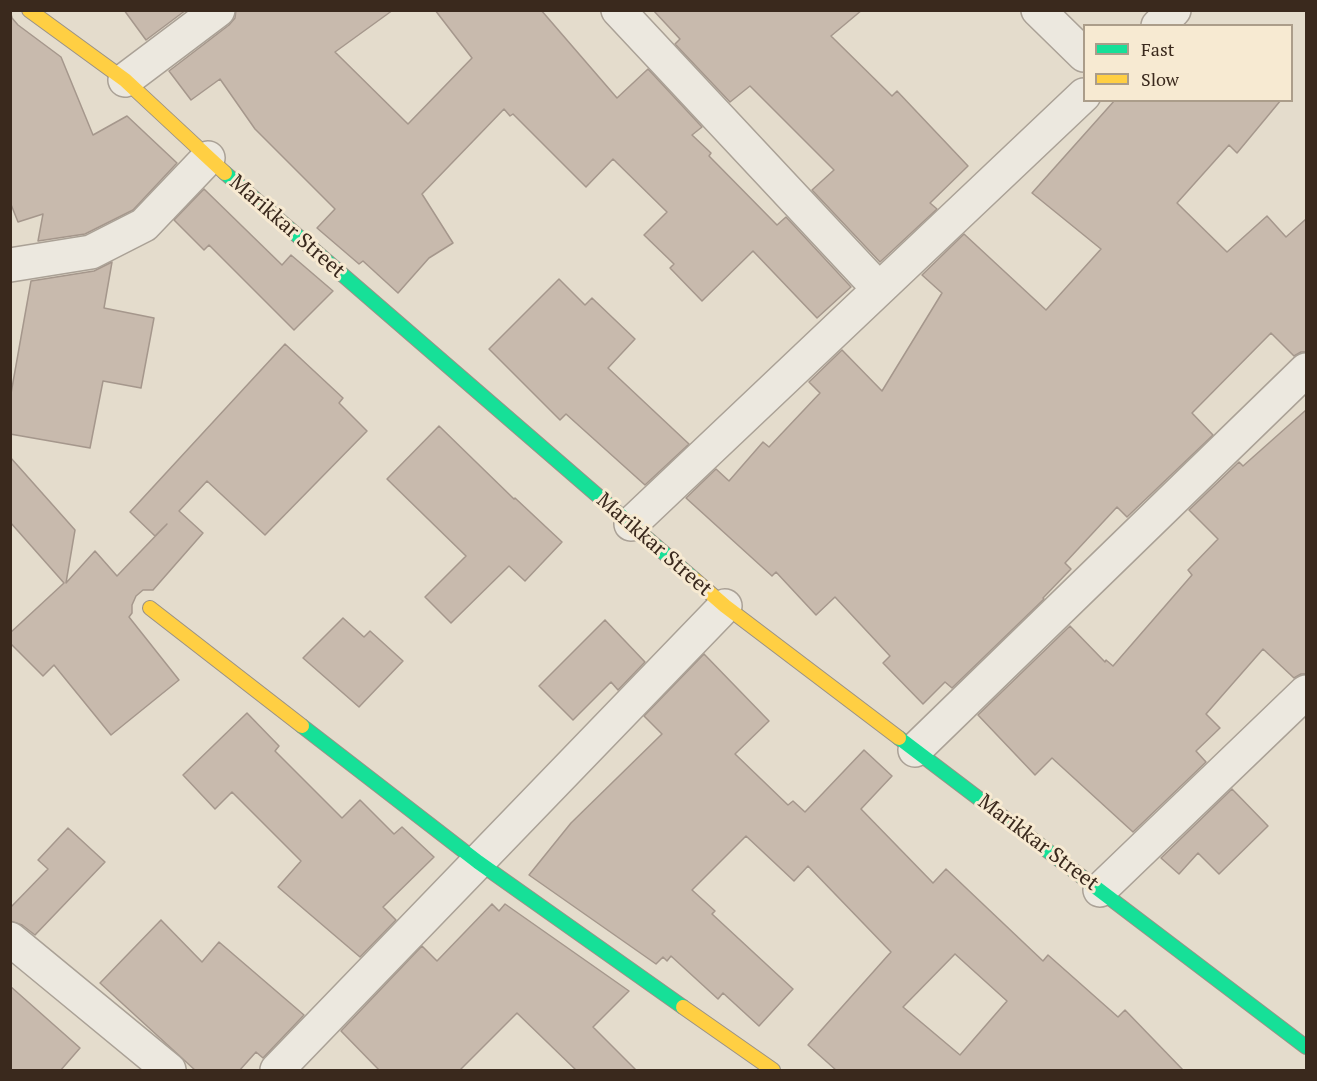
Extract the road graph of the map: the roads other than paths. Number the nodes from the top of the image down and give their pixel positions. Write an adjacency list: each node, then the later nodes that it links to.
1 (29, 10): 8 (street, Marikkar Street)
2 (218, 10): 8 (street)
3 (618, 10): 12 (street)
4 (1038, 10): 7 (street)
5 (1174, 10): 6 (street)
6 (1160, 24)
7 (1083, 54)
8 (124, 80): 10 (street, Marikkar Street)
9 (1083, 96): 12 (street)
10 (208, 158): 11 (street); 14 (street, Marikkar Street)
11 (10, 265)
12 (879, 289): 14 (street)
13 (1306, 370): 18 (street)
14 (631, 524): 15 (street, Marikkar Street)
15 (725, 606): 18 (street, Marikkar Street); 19 (street)
16 (150, 608): 19 (street)
17 (1306, 692): 20 (street)
18 (915, 750): 20 (street, Marikkar Street)
19 (478, 862): 24 (street); 25 (street)
20 (1100, 890): 22 (street, Marikkar Street)
21 (10, 939): 23 (street)
22 (1306, 1047)
23 (169, 1071)
24 (277, 1071)
25 (773, 1071)

